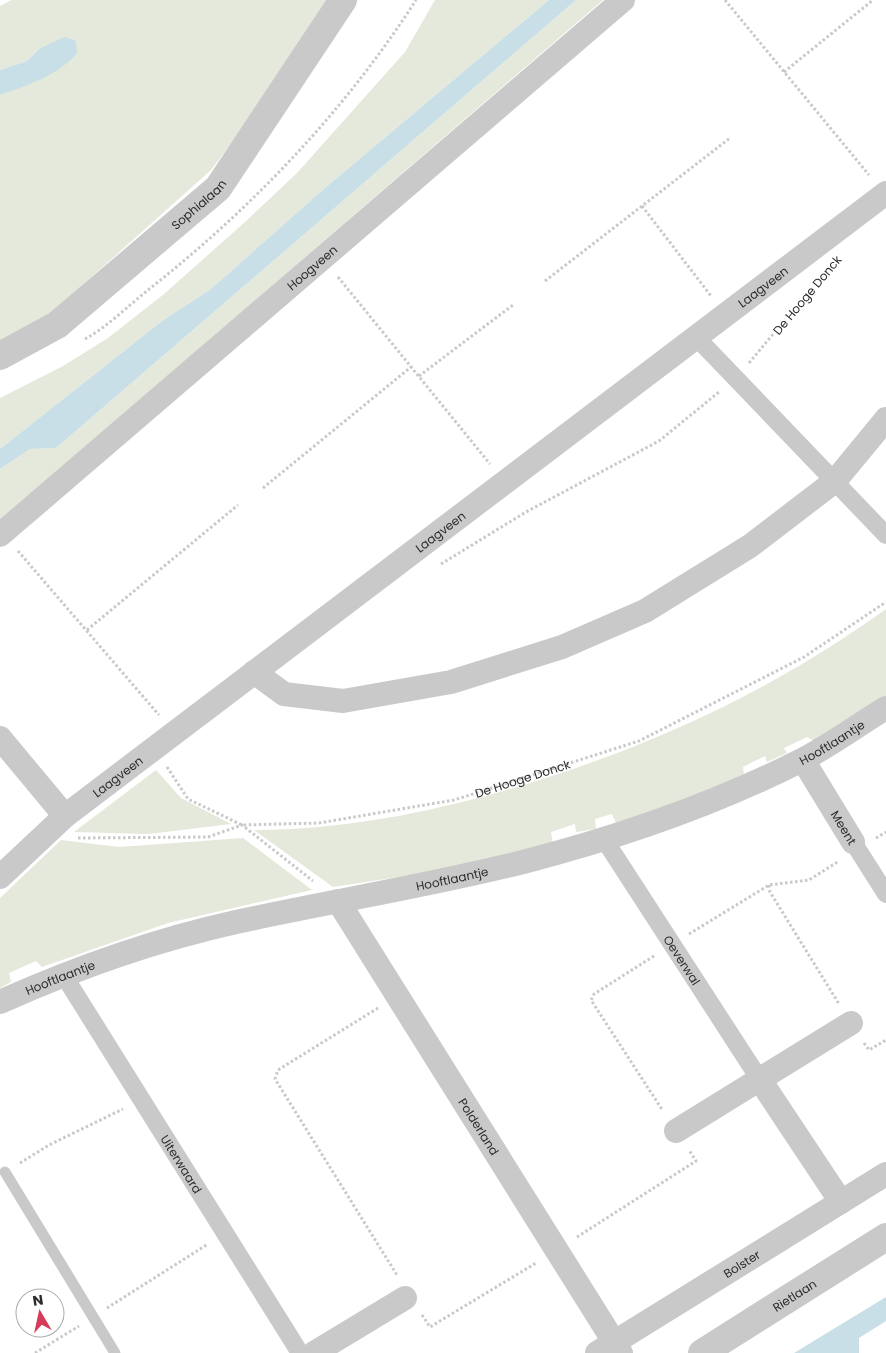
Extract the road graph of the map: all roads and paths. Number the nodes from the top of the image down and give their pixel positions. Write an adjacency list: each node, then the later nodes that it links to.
1 (343, 0): 15 (street, Sophialaan)
2 (623, 0): 9 (street, Hoogveen)
3 (725, 0): 5 (path)
4 (873, 0): 5 (path)
5 (784, 72): 7 (path)
6 (730, 138): 8 (path)
7 (886, 193): 13 (street, Laagveen)
8 (642, 206): 11 (path); 13 (path)
9 (324, 259): 16 (path); 24 (street, Hoogveen)
10 (827, 269): 18 (path, De Hooge Donck)
11 (545, 281)
12 (513, 305): 17 (path)
13 (726, 314): 14 (street, Laagveen)
14 (696, 337): 18 (street); 21 (street, Laagveen)
15 (0, 356)
16 (411, 367): 17 (path); 22 (path)
17 (419, 376): 21 (path)
18 (736, 378): 20 (street); 26 (path, De Hooge Donck)
19 (886, 419): 20 (street)
20 (835, 481): 25 (street); 29 (street)
21 (505, 482): 29 (street, Laagveen)
22 (262, 488)
23 (238, 505): 28 (path)
24 (1, 534): 28 (path)
25 (886, 535)
26 (435, 568)
27 (886, 602): 36 (path, De Hooge Donck)
28 (87, 630): 31 (path)
29 (254, 672): 31 (street, Laagveen)
30 (886, 708): 34 (street, Hooftlaantje)
31 (174, 733): 33 (street, Laagveen)
32 (0, 738): 35 (street)
33 (154, 748): 35 (street, Laagveen); 36 (path, De Hooge Donck)
34 (802, 760): 38 (street, Hooftlaantje); 39 (street, Meent)
35 (65, 816): 37 (street, Laagveen)
36 (242, 825): 37 (path); 43 (path)
37 (42, 836): 40 (street, Laagveen)
38 (604, 839): 43 (street, Hooftlaantje); 49 (street, Oeverwal)
39 (853, 842): 42 (street, Meent)
40 (0, 877)
41 (769, 885): 47 (path)
42 (886, 894)
43 (338, 901): 44 (street, Hooftlaantje); 45 (street, Polderland)
44 (63, 974): 46 (street, Hooftlaantje); 50 (street, Uiterwaard)
45 (398, 995): 57 (path); 59 (street, Polderland)
46 (0, 1002)
47 (851, 1023): 48 (path); 49 (street)
48 (886, 1040)
49 (760, 1080): 51 (street); 54 (street, Oeverwal)
50 (142, 1102): 52 (path); 55 (street, Uiterwaard)
51 (676, 1131)
52 (5, 1172): 58 (lane)
53 (886, 1174): 54 (street, Bolster)
54 (841, 1202): 59 (street, Bolster)
55 (224, 1234): 58 (path); 62 (street, Uiterwaard)
56 (886, 1237): 64 (street, Rietlaan)
57 (405, 1298): 63 (street)
58 (93, 1316): 60 (path); 61 (lane)
59 (611, 1349)
60 (35, 1353)
61 (116, 1353)
62 (300, 1353)
63 (314, 1353)
64 (702, 1353)

